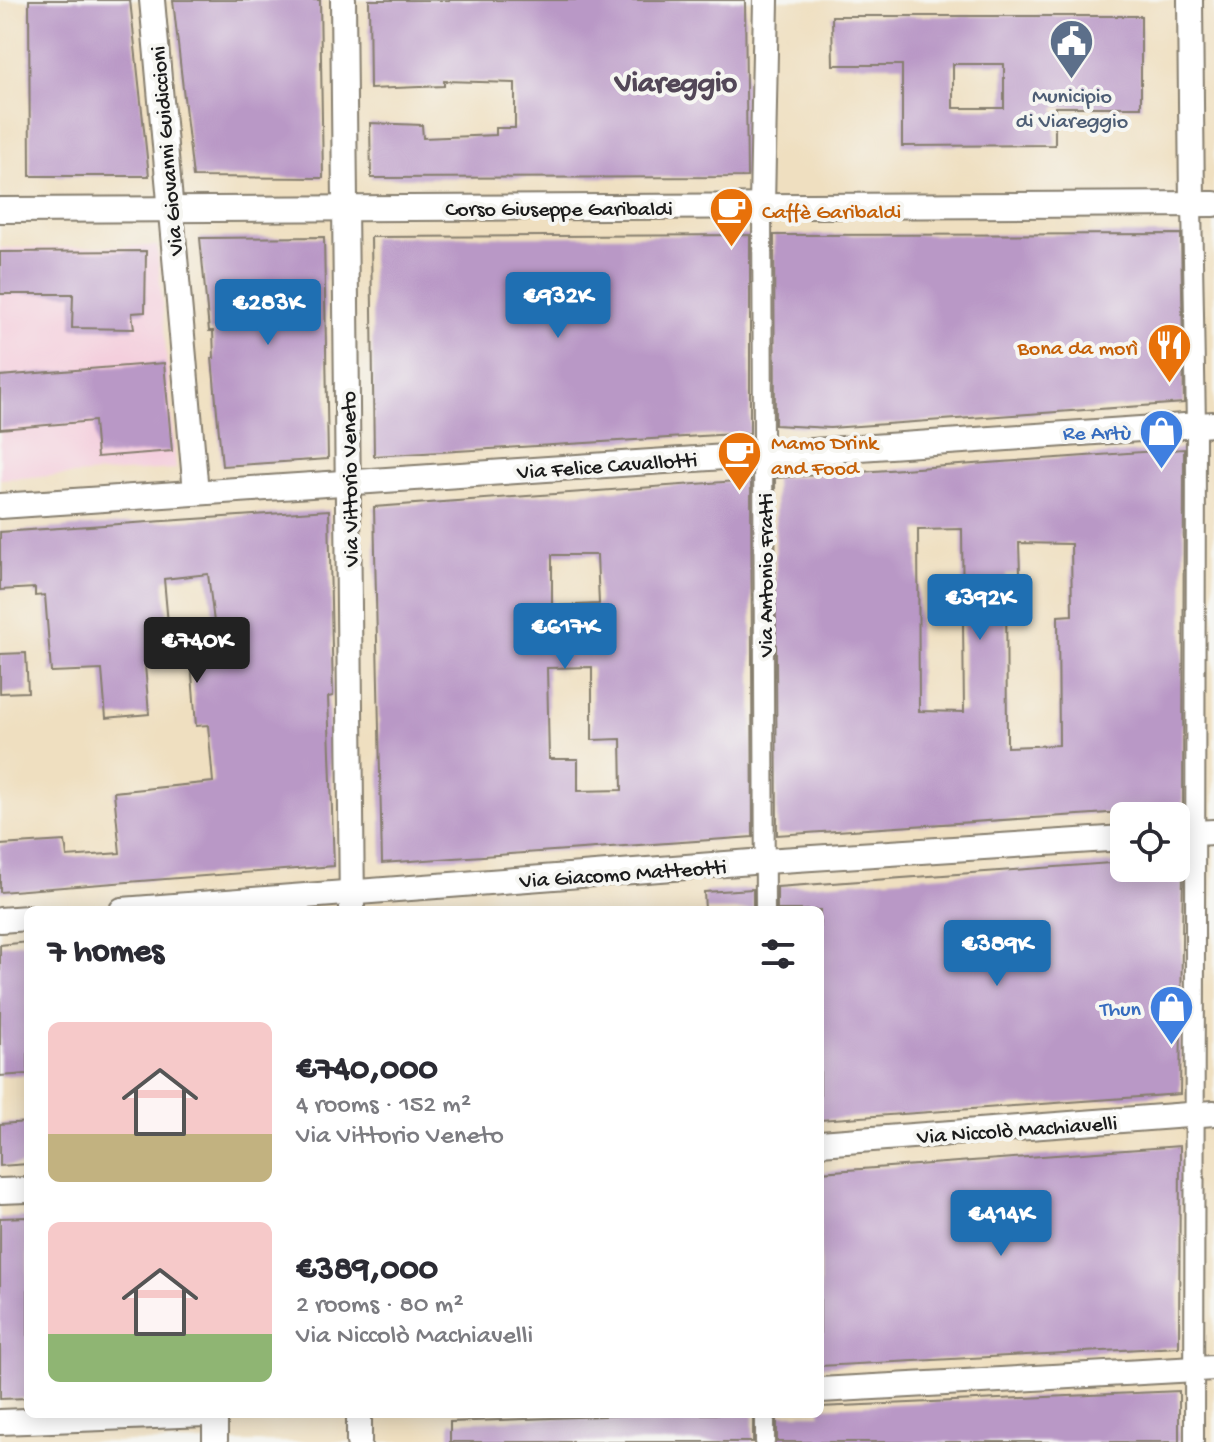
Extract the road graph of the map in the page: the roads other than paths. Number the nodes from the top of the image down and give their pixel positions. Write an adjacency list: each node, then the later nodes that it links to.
1 (152, 0): 8 (street, Via Giovanni Guidiccioni)
2 (343, 0): 7 (street, Via Vittorio Veneto)
3 (766, 0): 6 (street, Via Antonio Fratti)
4 (1190, 0): 5 (street)
5 (1203, 204): 6 (street, Corso Giuseppe Garibaldi); 10 (street)
6 (762, 206): 7 (street, Corso Giuseppe Garibaldi); 11 (street, Via Antonio Fratti)
7 (345, 208): 8 (street, Corso Giuseppe Garibaldi); 12 (street, Via Vittorio Veneto)
8 (169, 209): 9 (street, Corso Giuseppe Garibaldi); 13 (street, Via Giovanni Guidiccioni)
9 (0, 210)
10 (1205, 425): 11 (street, Via Felice Cavallotti); 15 (street)
11 (763, 454): 12 (street, Via Felice Cavallotti); 17 (street, Via Antonio Fratti)
12 (348, 481): 13 (street, Via Felice Cavallotti); 18 (street, Via Vittorio Veneto)
13 (196, 492): 14 (street, Via Felice Cavallotti)
14 (0, 506)
15 (1196, 833): 23 (street)
16 (1110, 839): 17 (street, Via Giacomo Matteotti)
17 (765, 861): 18 (street, Via Giacomo Matteotti); 20 (street, Via Antonio Fratti)
18 (352, 901): 19 (street, Via Giacomo Matteotti)
19 (224, 906)
20 (765, 906)
21 (24, 918): 22 (street)
22 (0, 920)
23 (1204, 1114): 24 (street, Via Niccolò Machiavelli); 27 (street)
24 (824, 1143)
25 (24, 1190): 26 (street)
26 (0, 1191)
27 (1204, 1369): 28 (street); 37 (street)
28 (824, 1390)
29 (103, 1418): 33 (street)
30 (215, 1418): 34 (street)
31 (359, 1418): 35 (street)
32 (765, 1418): 36 (street)
33 (0, 1422)
34 (215, 1442)
35 (359, 1442)
36 (765, 1442)
37 (1194, 1442)

